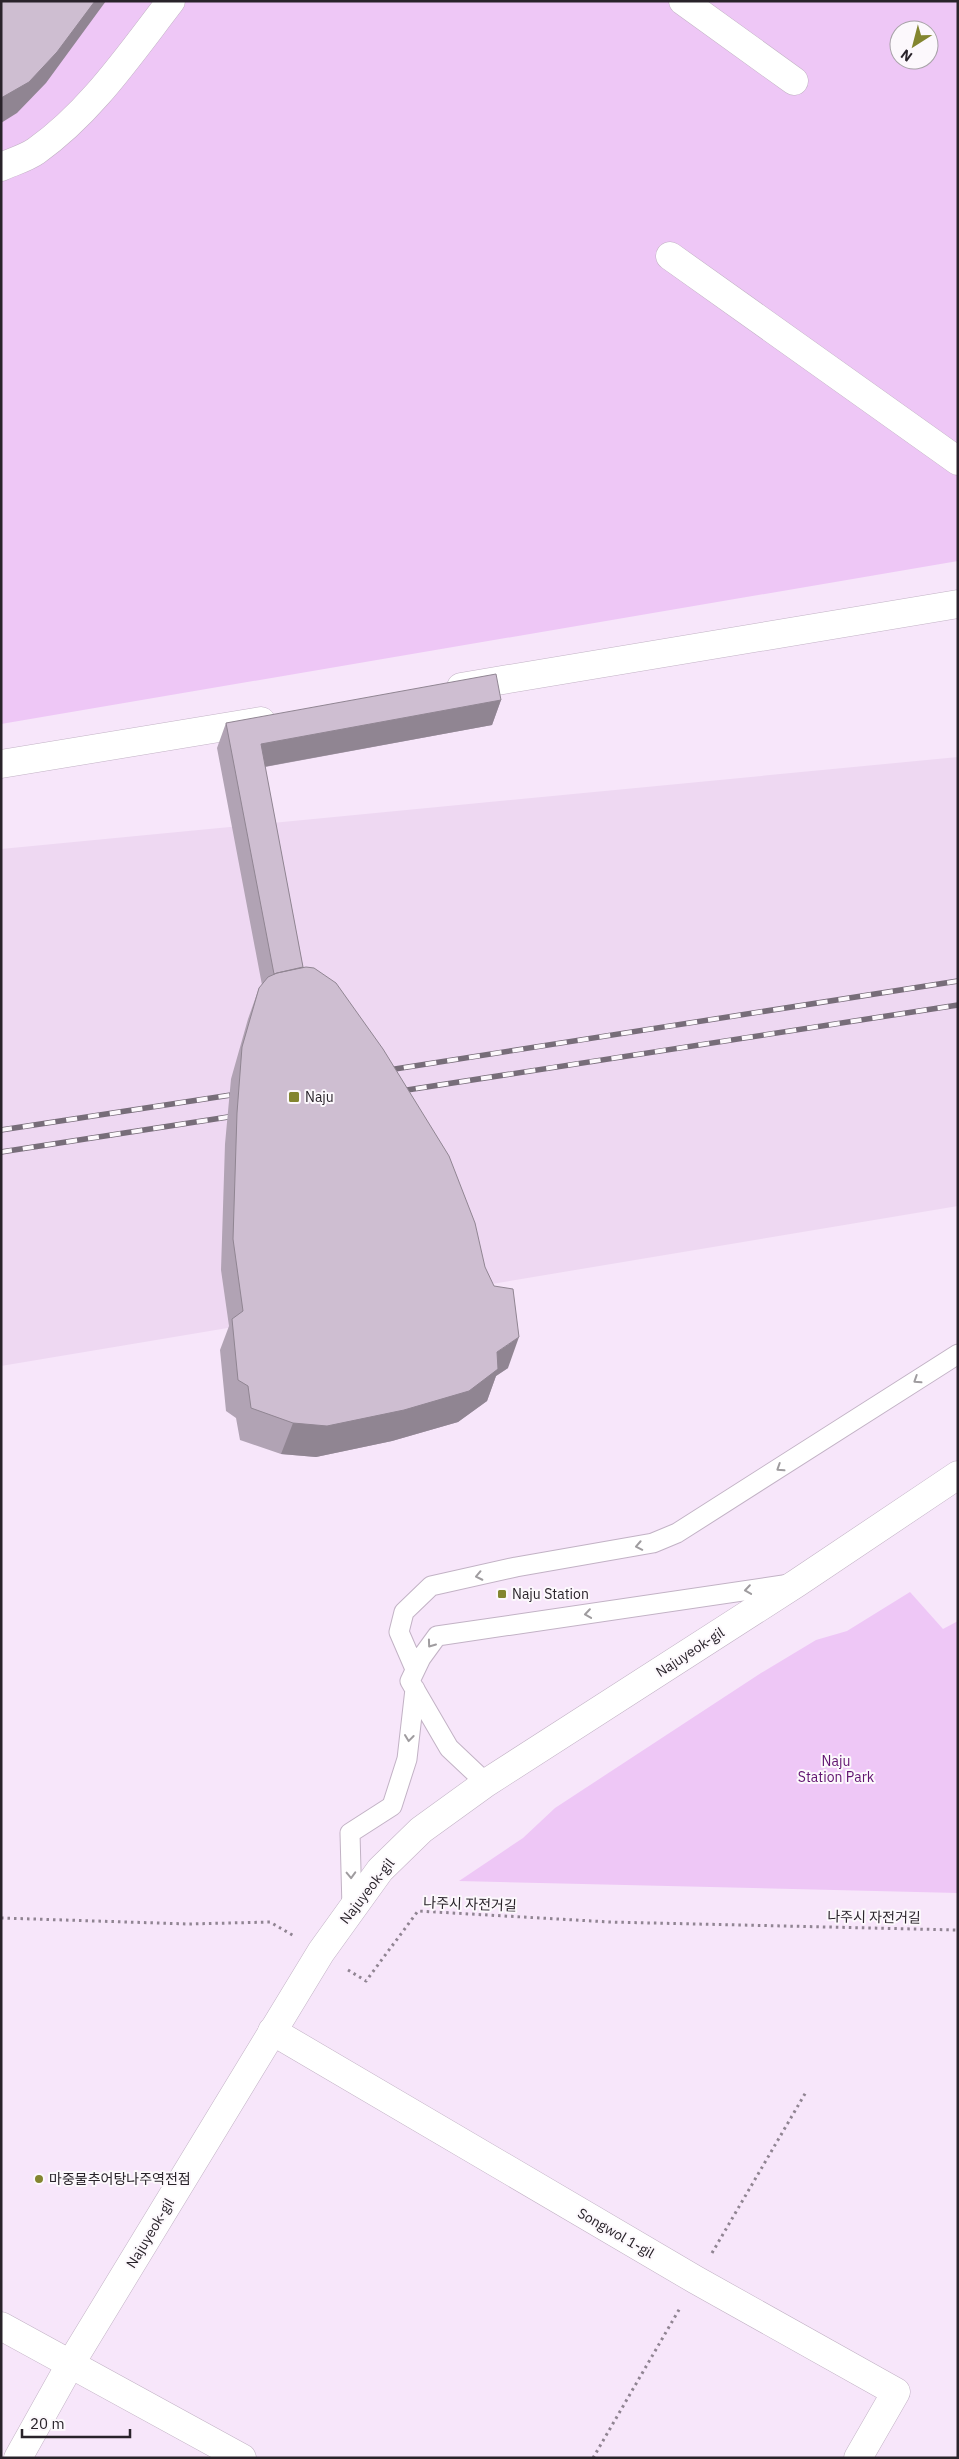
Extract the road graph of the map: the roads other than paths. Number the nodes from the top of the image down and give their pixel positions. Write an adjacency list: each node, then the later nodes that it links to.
1 (171, 1): 4 (street)
2 (684, 1): 3 (street)
3 (794, 81)
4 (1, 167)
5 (670, 256): 6 (street)
6 (958, 461)
7 (958, 604): 8 (street)
8 (435, 692)
9 (287, 716): 10 (street)
10 (1, 764)
11 (958, 1354): 14 (lane, one-way to 14)
12 (958, 1475): 13 (street, Najuyeok-gil)
13 (796, 1583): 14 (lane, one-way to 14); 16 (street, Najuyeok-gil)
14 (415, 1669): 15 (lane)
15 (415, 1689): 16 (lane); 17 (lane, one-way to 17)
16 (486, 1783): 17 (street, Najuyeok-gil)
17 (352, 1908): 18 (street, Najuyeok-gil)
18 (272, 2031): 20 (street, Najuyeok-gil); 23 (street, Songwol 1-gil)
19 (1, 2326): 20 (street)
20 (71, 2363): 21 (street, Najuyeok-gil); 22 (street)
21 (18, 2458)
22 (242, 2458)
23 (858, 2458)

